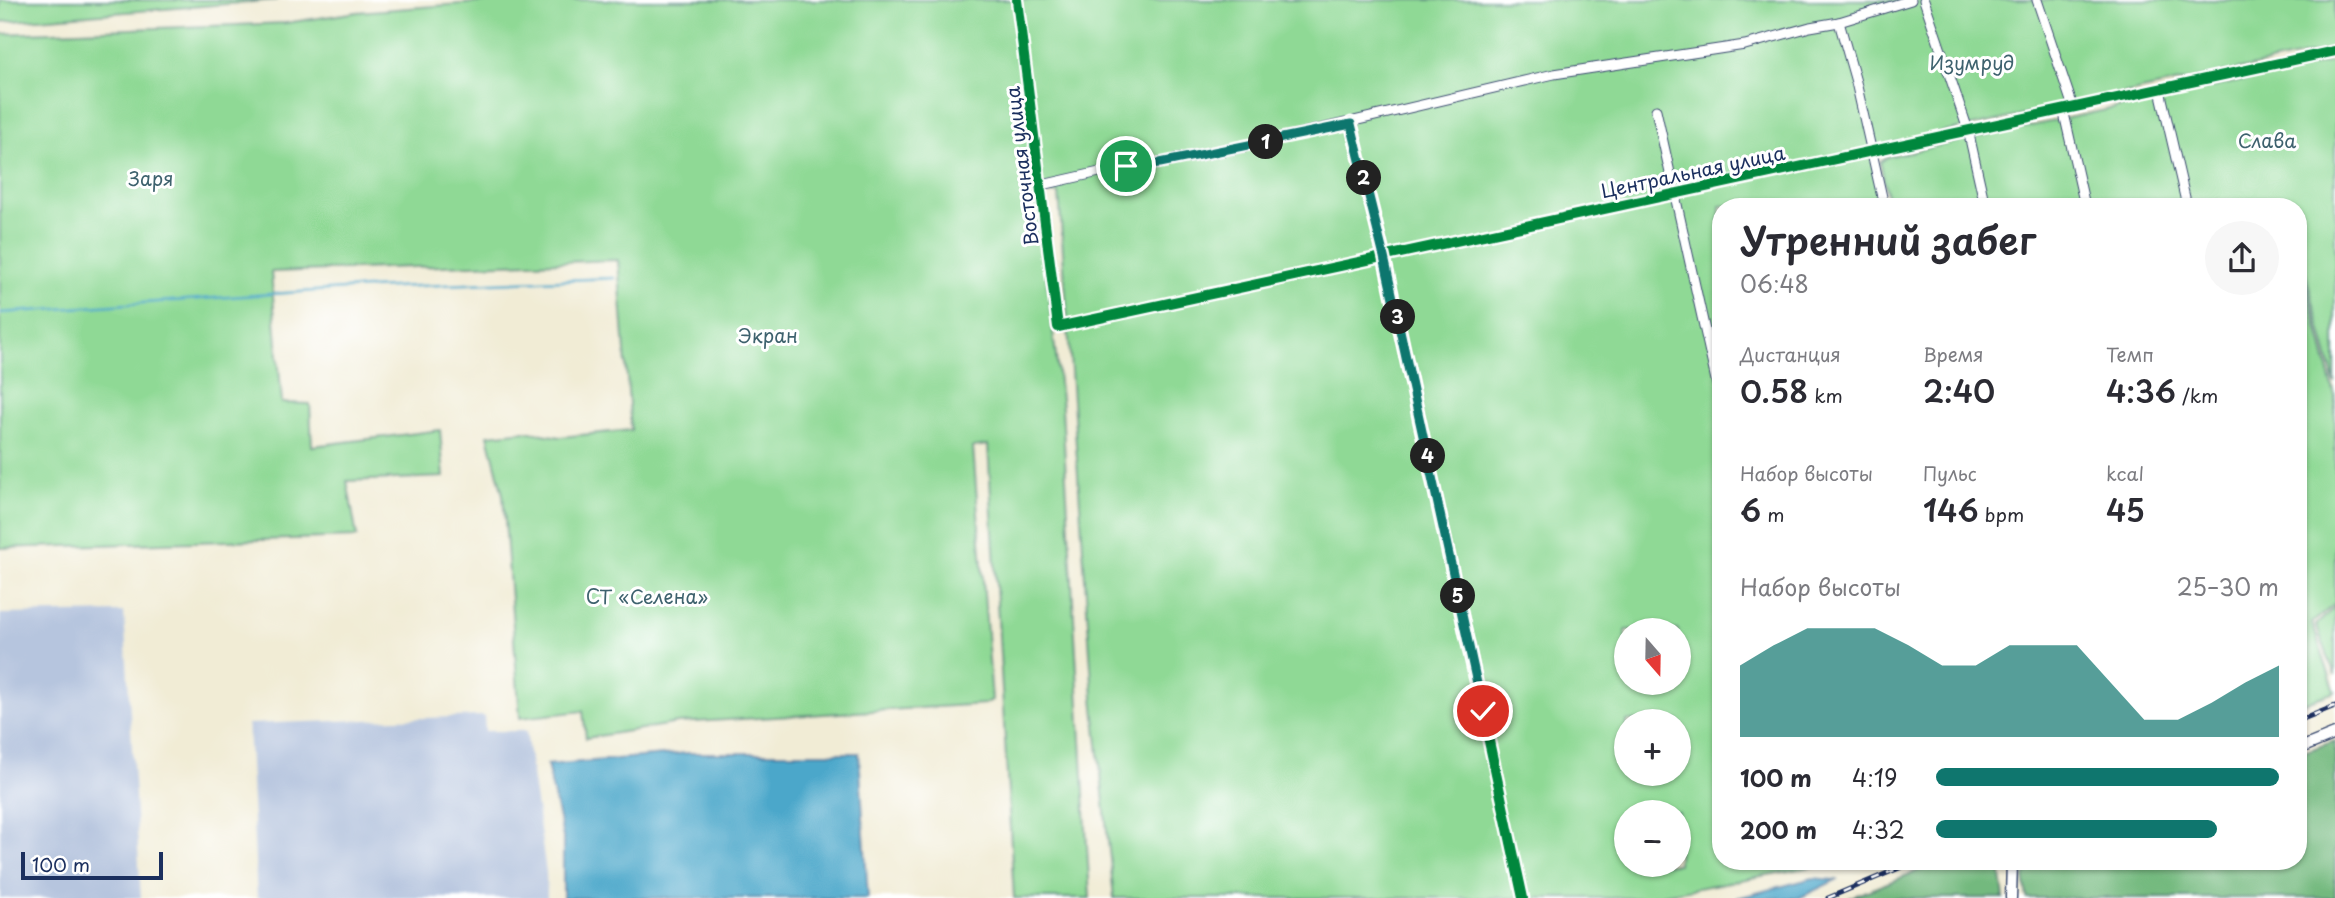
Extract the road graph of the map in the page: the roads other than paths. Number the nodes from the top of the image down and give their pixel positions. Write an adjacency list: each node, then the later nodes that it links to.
1 (1017, 0): 13 (street, Восточная улица)
2 (1911, 0): 5 (street)
3 (1924, 0): 11 (street)
4 (2036, 0): 8 (street)
5 (1839, 22): 10 (street); 12 (street)
6 (2335, 51): 7 (street, Центральная улица)
7 (2160, 90): 8 (street, Центральная улица); 18 (street)
8 (2068, 108): 11 (street, Центральная улица); 17 (street)
9 (1656, 110): 14 (street)
10 (1351, 124): 13 (street); 19 (street)
11 (1968, 130): 12 (street, Центральная улица); 16 (street)
12 (1872, 151): 14 (street, Центральная улица); 15 (street)
13 (1042, 185): 20 (street, Восточная улица)
14 (1676, 193): 19 (street, Центральная улица); 21 (street)
15 (1882, 198)
16 (1983, 198)
17 (2084, 198)
18 (2185, 198)
19 (1384, 257): 20 (street, Центральная улица); 25 (street)
20 (1058, 327)
21 (1712, 361)
22 (2335, 734): 23 (street)
23 (2307, 745)
24 (2012, 870): 26 (street)
25 (1523, 898)
26 (2011, 898)

